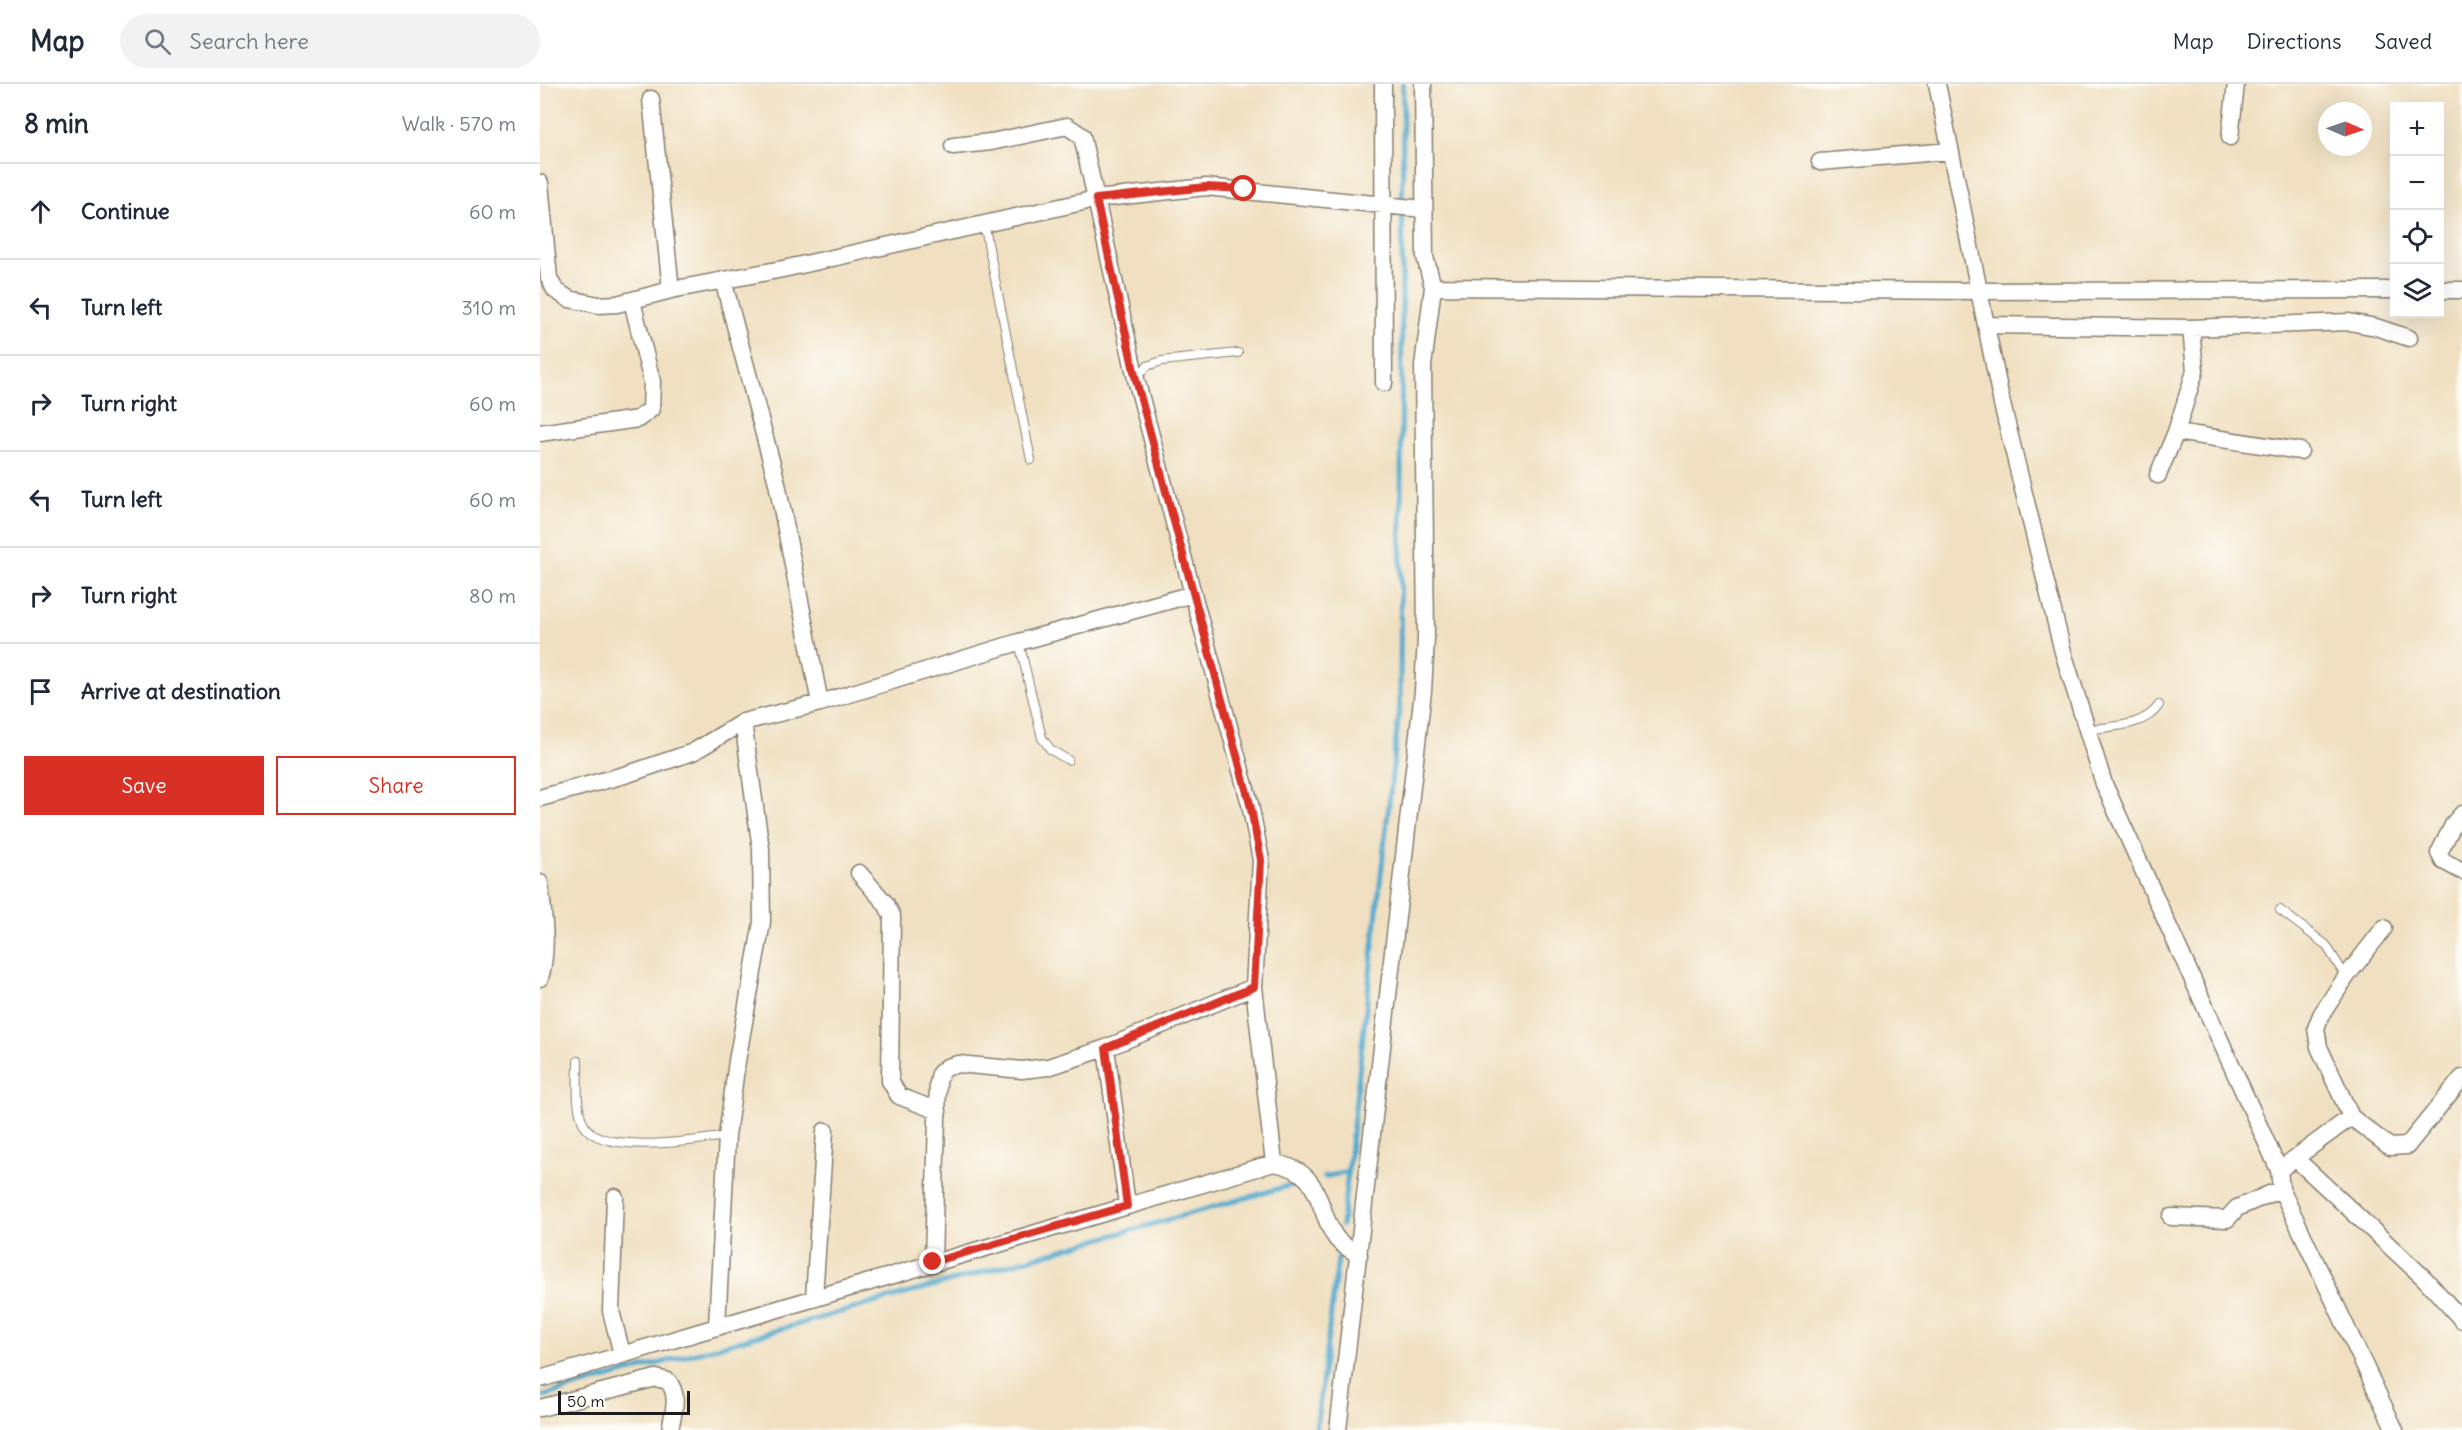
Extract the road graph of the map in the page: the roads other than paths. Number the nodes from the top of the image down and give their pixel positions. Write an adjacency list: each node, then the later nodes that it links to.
1 (1383, 84): 12 (street)
2 (1423, 84): 13 (street)
3 (1937, 84): 8 (street)
4 (2236, 84): 6 (street)
5 (651, 99): 17 (street)
6 (2230, 137)
7 (953, 146): 11 (street)
8 (1950, 151): 9 (street); 21 (street)
9 (1820, 162)
10 (540, 183): 22 (street)
11 (1096, 199): 12 (street); 14 (street); 27 (street)
12 (1384, 206): 13 (street); 28 (street)
13 (1423, 209): 16 (street)
14 (984, 223): 15 (street); 32 (lane)
15 (723, 280): 17 (street); 36 (street)
16 (1433, 287): 21 (street); 65 (street)
17 (671, 290): 22 (street)
18 (2390, 290): 21 (street)
19 (2444, 290): 20 (street)
20 (2462, 290)
21 (1980, 294): 23 (street)
22 (632, 301): 30 (street)
23 (1985, 323): 24 (street); 39 (street)
24 (2191, 328): 25 (street); 29 (street)
25 (2409, 338)
26 (1238, 353): 27 (lane)
27 (1136, 380): 34 (street)
28 (1384, 382)
29 (2176, 432): 31 (street); 33 (street)
30 (540, 433)
31 (2300, 451)
32 (1031, 460)
33 (2157, 475)
34 (1193, 594): 35 (street); 50 (street)
35 (1019, 642): 36 (street); 40 (lane)
36 (820, 703): 38 (street)
37 (2159, 705): 39 (lane)
38 (744, 722): 41 (street); 57 (street)
39 (2087, 730): 60 (street)
40 (1068, 760)
41 (540, 798)
42 (2462, 814): 43 (street)
43 (2462, 871)
44 (859, 873): 54 (street)
45 (540, 883): 49 (street)
46 (2280, 910): 48 (lane)
47 (2384, 928): 48 (street)
48 (2346, 977): 55 (street)
49 (540, 978)
50 (1254, 987): 51 (street); 59 (street)
51 (1106, 1048): 54 (street); 63 (street)
52 (578, 1060): 57 (lane)
53 (2462, 1078): 55 (street)
54 (938, 1111): 66 (street)
55 (2351, 1117): 58 (street)
56 (825, 1131): 67 (street)
57 (727, 1136): 69 (street)
58 (2296, 1159): 60 (street); 68 (street)
59 (1274, 1163): 63 (street); 65 (street)
60 (2279, 1170): 61 (street)
61 (2281, 1189): 64 (street); 75 (street)
62 (615, 1197): 70 (street)
63 (1127, 1206): 66 (street)
64 (2171, 1217)
65 (1359, 1255): 74 (street)
66 (933, 1262): 67 (street)
67 (814, 1298): 69 (street)
68 (2462, 1320)
69 (717, 1326): 70 (street)
70 (622, 1354): 71 (street)
71 (540, 1379)
72 (540, 1408): 73 (street)
73 (670, 1430)
74 (1338, 1430)
75 (2395, 1430)

